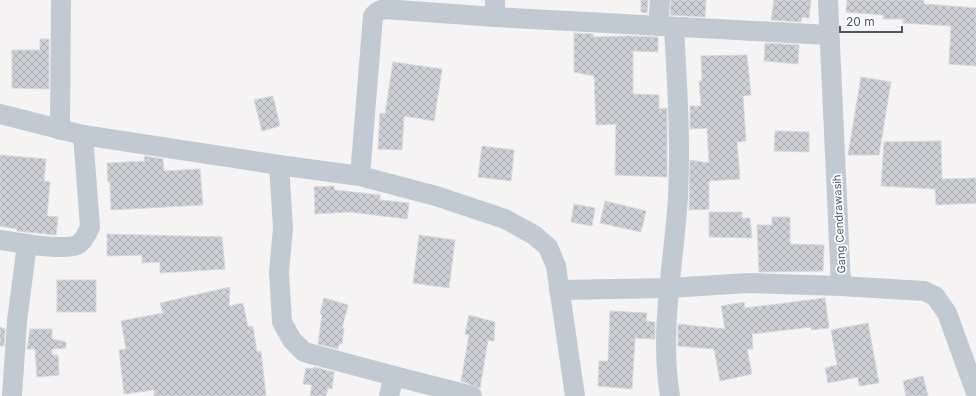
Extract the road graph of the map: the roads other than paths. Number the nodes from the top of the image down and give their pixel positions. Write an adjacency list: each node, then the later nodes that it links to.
1 (61, 0): 8 (street)
2 (660, 0): 5 (street)
3 (828, 0): 6 (street, Gang Cendrawasih)
4 (495, 8): 5 (street); 11 (street)
5 (666, 27): 6 (street); 15 (street)
6 (829, 35): 14 (street, Gang Cendrawasih)
7 (0, 114): 8 (street)
8 (60, 130): 9 (street)
9 (83, 135): 10 (street); 13 (street)
10 (280, 165): 11 (street); 17 (street)
11 (360, 176): 16 (street)
12 (0, 240): 13 (street)
13 (27, 244): 19 (street)
14 (841, 286): 15 (street, Gang Cendrawasih); 18 (street)
15 (668, 288): 16 (street, Gang Cendrawasih); 23 (street)
16 (558, 290): 22 (street)
17 (394, 376): 20 (street); 21 (street)
18 (976, 393)
19 (12, 396)
20 (389, 396)
21 (472, 396)
22 (575, 396)
23 (670, 396)

